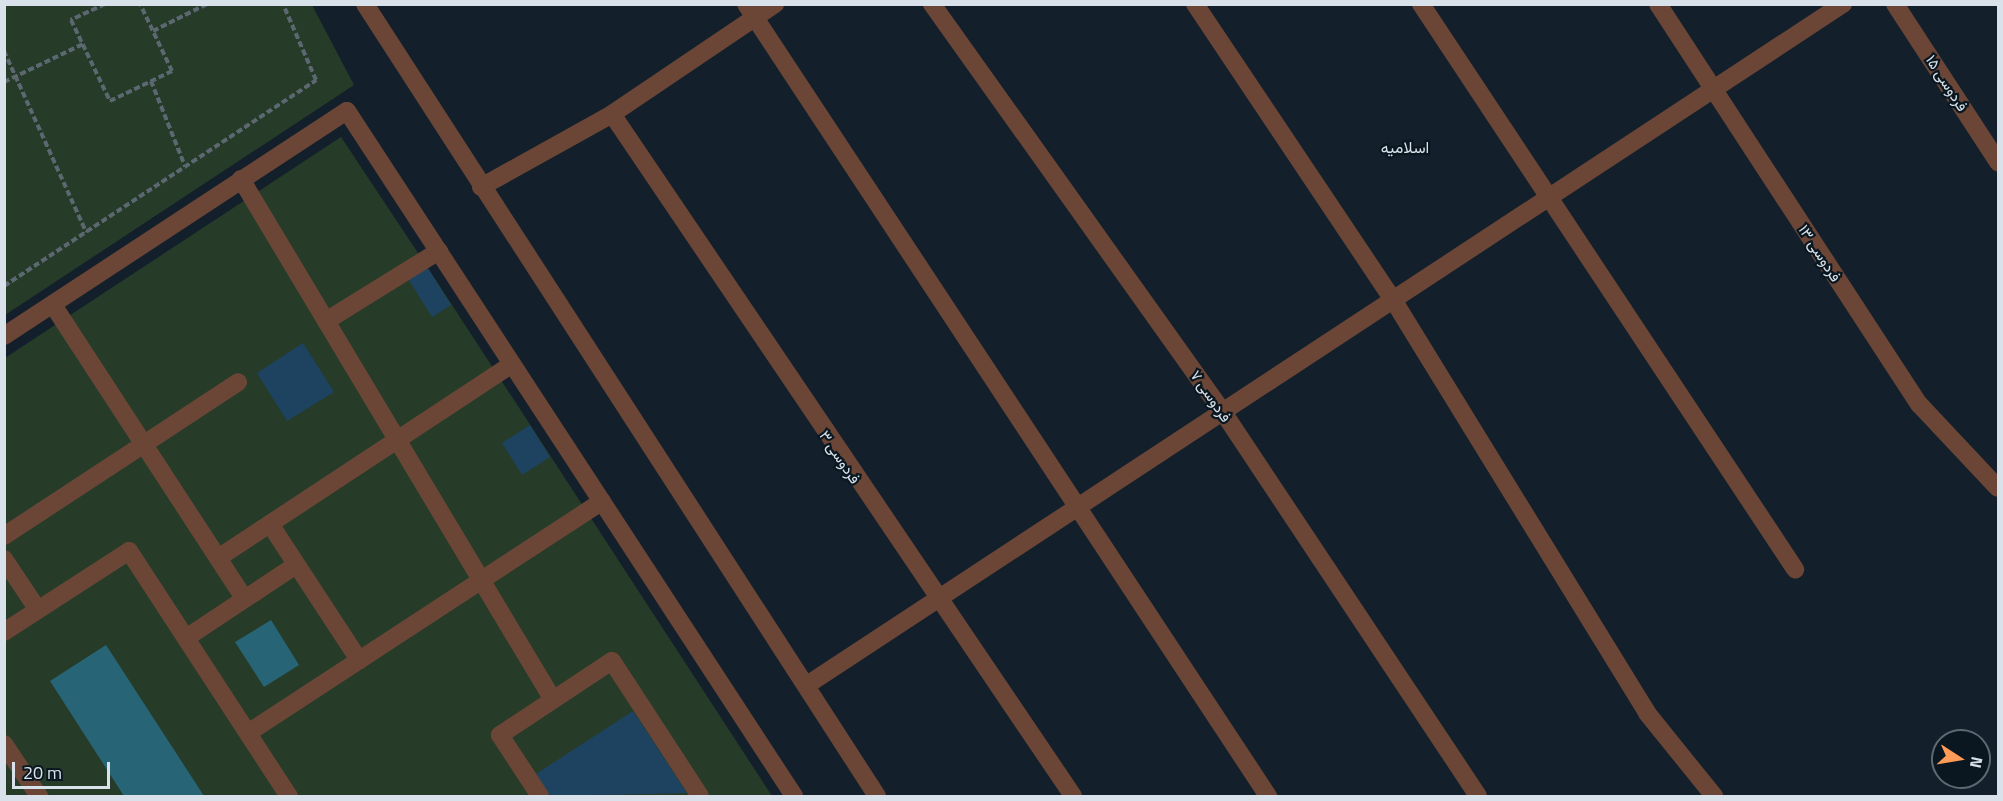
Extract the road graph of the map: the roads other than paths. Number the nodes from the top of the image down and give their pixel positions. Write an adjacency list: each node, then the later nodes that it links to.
1 (365, 4): 14 (street)
2 (775, 4): 9 (street)
3 (932, 4): 23 (street, فردوسی ۷)
4 (1195, 4): 17 (street)
5 (1420, 4): 15 (street)
6 (1658, 4): 10 (street, فردوسی ۱۳)
7 (1843, 4): 10 (street)
8 (1895, 4): 12 (street, فردوسی ۱۵)
9 (750, 11): 11 (street); 28 (street)
10 (1713, 90): 15 (street); 26 (street, فردوسی ۱۳)
11 (612, 114): 14 (street); 37 (street, فردوسی ۳)
12 (1998, 162)
13 (241, 178): 16 (street); 18 (street); 19 (street)
14 (481, 188): 42 (street)
15 (1548, 196): 17 (street); 34 (street)
16 (439, 251): 19 (street); 21 (street)
17 (1392, 298): 23 (street); 55 (street)
18 (53, 305): 20 (street); 25 (street)
19 (326, 321): 24 (street)
20 (4, 336)
21 (512, 364): 24 (street); 27 (street)
22 (238, 382): 25 (street)
23 (1224, 415): 28 (street); 54 (street, فردوسی ۷)
24 (397, 440): 29 (street); 35 (street)
25 (144, 444): 30 (street); 31 (street)
26 (1998, 488)
27 (602, 501): 35 (street); 50 (street)
28 (1076, 510): 37 (street); 53 (street)
29 (270, 524): 31 (street); 33 (street)
30 (4, 536)
31 (218, 558): 36 (street)
32 (4, 559): 38 (street)
33 (296, 565): 36 (street); 41 (street)
34 (1795, 569)
35 (482, 580): 41 (street); 43 (street)
36 (244, 599): 40 (street)
37 (936, 600): 42 (street); 52 (street, فردوسی ۳)
38 (38, 610): 39 (street); 40 (street)
39 (4, 632)
40 (186, 638): 44 (street)
41 (359, 660): 44 (street)
42 (807, 685): 51 (street)
43 (553, 700): 48 (street); 49 (street)
44 (248, 733): 47 (street)
45 (7, 754): 46 (street)
46 (39, 796)
47 (289, 796)
48 (540, 796)
49 (700, 796)
50 (794, 796)
51 (877, 796)
52 (1073, 796)
53 (1268, 796)
54 (1478, 796)
55 (1714, 796)

